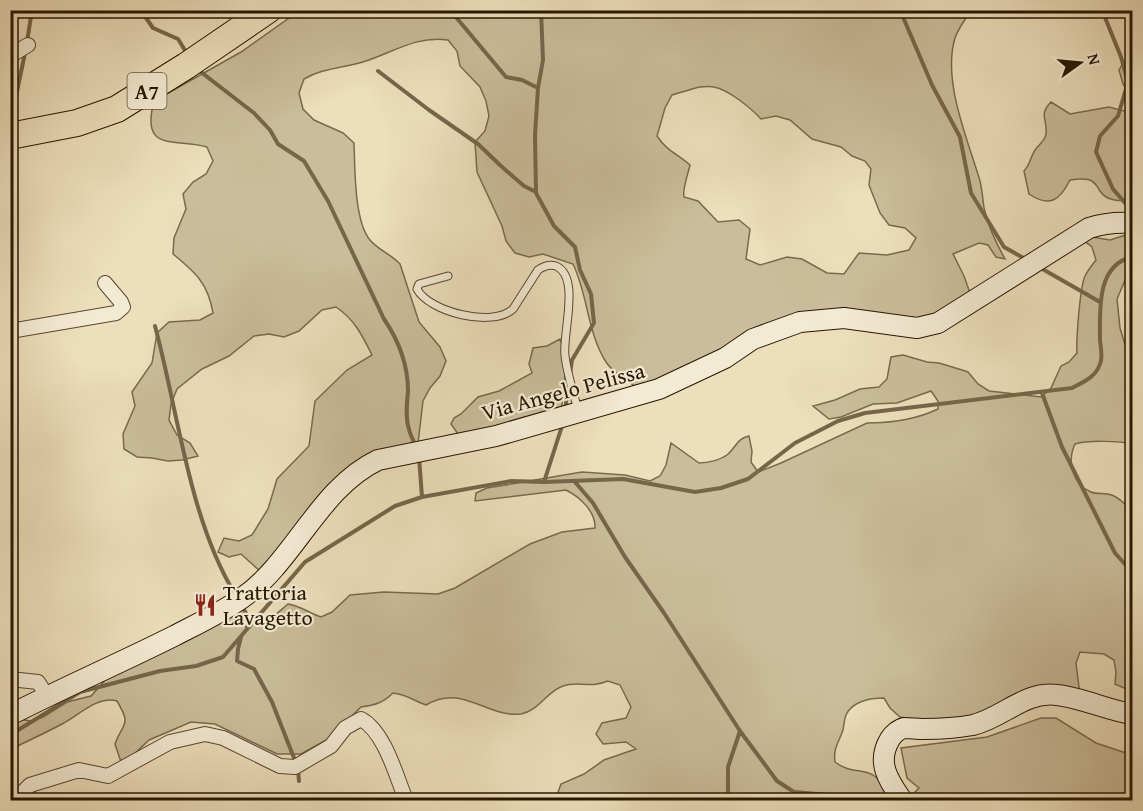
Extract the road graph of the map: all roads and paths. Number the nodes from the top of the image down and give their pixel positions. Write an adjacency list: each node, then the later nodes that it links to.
1 (268, 10): 4 (highway, A7)
2 (28, 45): 3 (street)
3 (10, 56)
4 (10, 136)
5 (1132, 223): 9 (street, Via Angelo Pelissa)
6 (448, 276): 9 (lane)
7 (105, 283): 8 (street)
8 (10, 328)
9 (578, 412): 11 (street, Via Angelo Pelissa)
10 (10, 679): 11 (street)
11 (47, 696): 13 (street, Via Angelo Pelissa)
12 (1132, 714): 16 (street)
13 (10, 715)
14 (20, 801): 15 (street)
15 (406, 801)
16 (902, 801)

